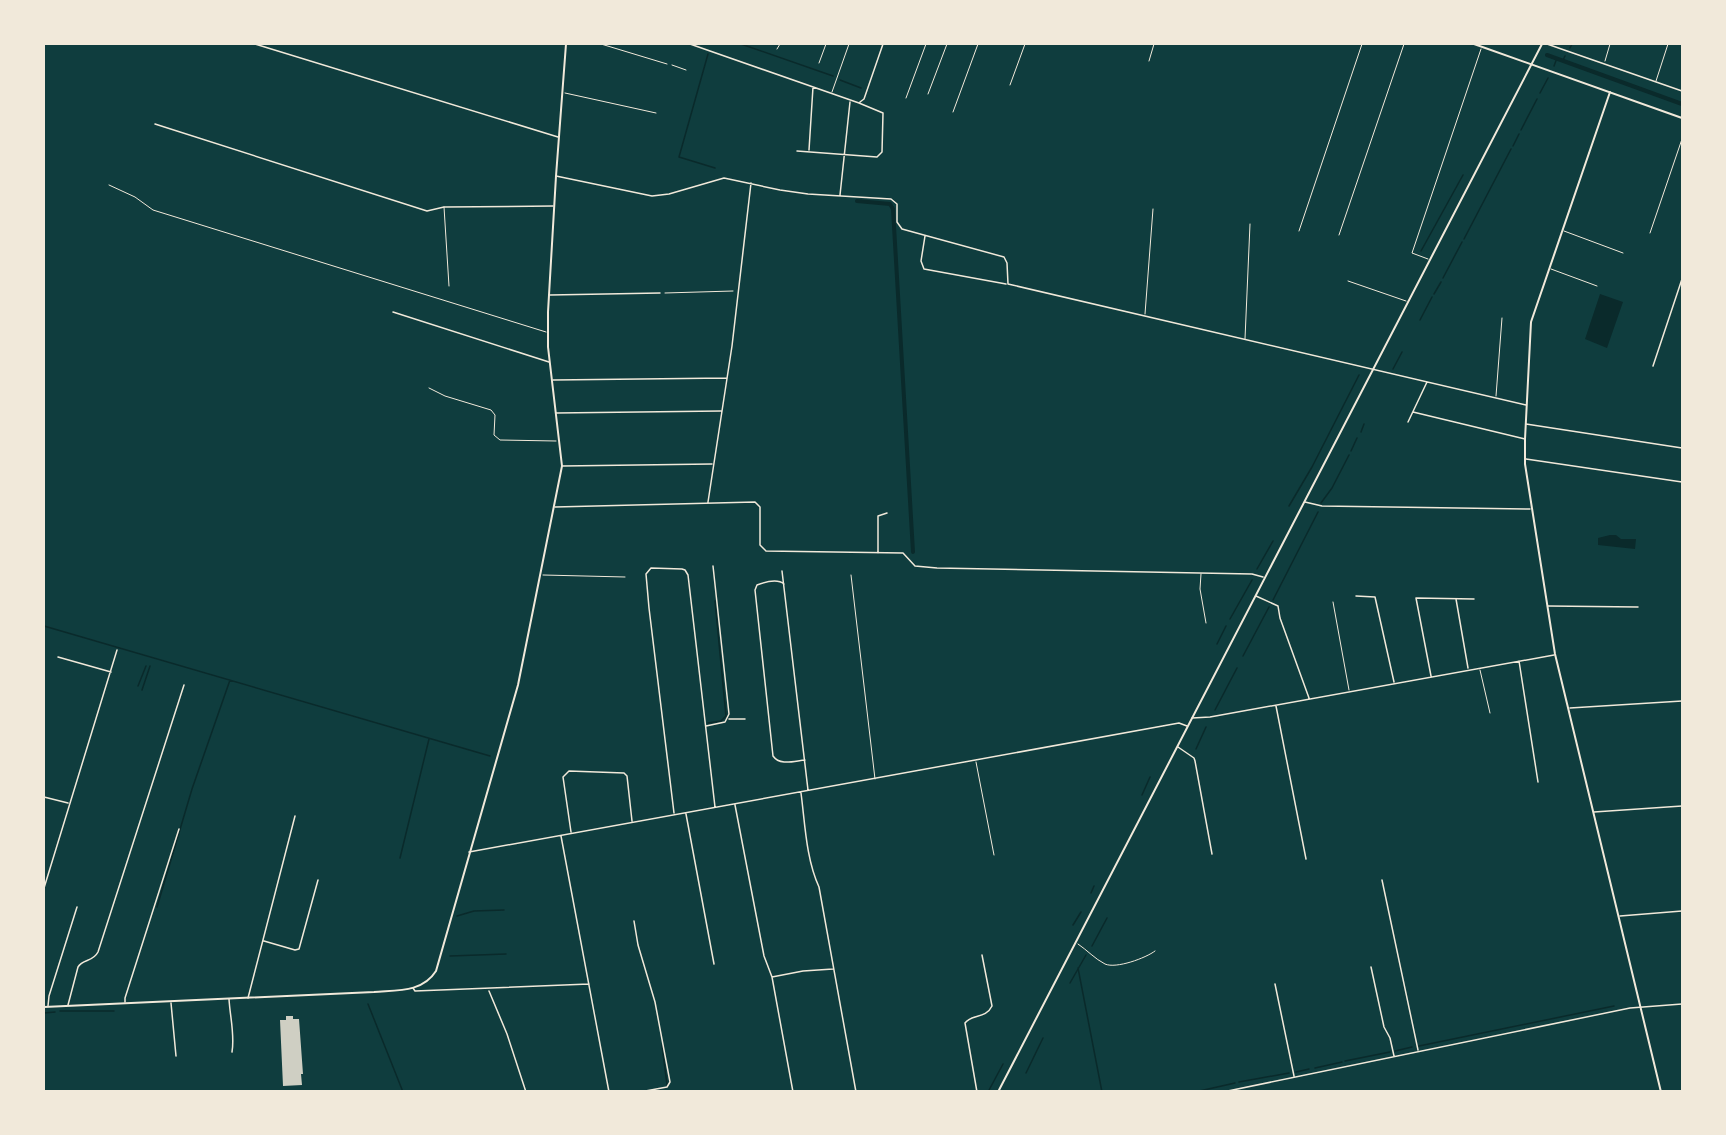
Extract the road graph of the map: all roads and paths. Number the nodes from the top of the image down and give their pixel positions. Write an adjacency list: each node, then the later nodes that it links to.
1 (255, 44): 44 (street)
2 (566, 44): 33 (street)
3 (601, 44): 26 (lane)
4 (690, 44): 31 (street)
5 (780, 44): 22 (lane)
6 (826, 44): 24 (lane)
7 (849, 44): 35 (lane)
8 (883, 44): 39 (street)
9 (926, 44): 37 (lane)
10 (946, 44): 36 (lane)
11 (978, 44): 40 (lane)
12 (1025, 44): 30 (lane)
13 (1154, 44): 23 (lane)
14 (1362, 44): 58 (lane)
15 (1404, 44): 60 (lane)
16 (1474, 44): 21 (street)
17 (1542, 44): 27 (street)
18 (1547, 44): 25 (street)
19 (1611, 44): 25 (lane)
20 (1668, 44): 29 (lane)
21 (1482, 46): 27 (street); 63 (lane)
22 (777, 49)
23 (1149, 61)
24 (819, 63)
25 (1604, 63): 29 (street)
26 (667, 64): 28 (path)
27 (1531, 64): 34 (street); 63 (street)
28 (686, 70)
29 (1656, 81): 32 (street)
30 (1010, 84)
31 (813, 87): 35 (street); 47 (street)
32 (1683, 91)
33 (562, 92): 41 (lane); 44 (street)
34 (1610, 92): 42 (street); 57 (street)
35 (831, 93): 38 (street)
36 (928, 94)
37 (906, 98)
38 (850, 100): 39 (street); 48 (street)
39 (860, 103): 48 (street)
40 (953, 112)
41 (656, 113)
42 (1683, 118)
43 (155, 124): 54 (street)
44 (558, 137): 49 (street)
45 (1683, 139): 59 (lane)
46 (797, 151): 47 (street)
47 (809, 151): 48 (street)
48 (845, 155): 52 (street)
49 (556, 176): 50 (street); 53 (street)
50 (751, 183): 52 (street); 70 (street)
51 (109, 185): 77 (lane)
52 (840, 196): 61 (street)
53 (554, 206): 54 (street); 72 (street)
54 (444, 207): 68 (lane)
55 (1153, 209): 75 (lane)
56 (1250, 224): 78 (lane)
57 (1562, 230): 62 (lane); 64 (street)
58 (1299, 231)
59 (1650, 233)
60 (1339, 234)
61 (925, 235): 67 (street); 67 (street)
62 (1623, 253)
63 (1430, 260): 73 (street)
64 (1550, 268): 69 (lane); 87 (street)
65 (1683, 279): 80 (street)
66 (1348, 281): 73 (lane)
67 (1008, 284): 75 (street)
68 (449, 286)
69 (1597, 286)
70 (738, 291): 71 (path); 82 (street)
71 (660, 293): 72 (street)
72 (549, 295): 77 (street)
73 (1408, 302): 81 (street)
74 (393, 312): 79 (street)
75 (1145, 316): 78 (street)
76 (1502, 318): 86 (lane)
77 (548, 333): 79 (street)
78 (1245, 339): 81 (street)
79 (550, 362): 83 (street)
80 (1653, 366)
81 (1373, 369): 84 (street); 100 (street)
82 (728, 378): 83 (street); 88 (street)
83 (553, 380): 90 (street)
84 (1428, 381): 86 (street); 89 (street)
85 (429, 388): 94 (lane)
86 (1496, 397): 87 (street)
87 (1526, 405): 92 (street)
88 (722, 411): 90 (street); 97 (street)
89 (1413, 412): 91 (street); 93 (street)
90 (556, 413): 94 (street)
91 (1408, 422)
92 (1526, 424): 93 (street); 95 (street)
93 (1525, 439): 96 (street)
94 (560, 441): 98 (street)
95 (1683, 448)
96 (1525, 459): 99 (street); 103 (street)
97 (713, 464): 98 (street); 101 (street)
98 (562, 466): 102 (street)
99 (1683, 482)
100 (1304, 502): 103 (street); 112 (street)
101 (708, 503): 102 (street); 105 (street)
102 (553, 507): 109 (street)
103 (1532, 509): 119 (street)
104 (887, 513): 105 (street)
105 (878, 553): 108 (street)
106 (713, 566): 139 (street)
107 (782, 571): 113 (street)
108 (1201, 572): 112 (street); 121 (lane)
109 (539, 575): 111 (lane); 163 (street)
110 (851, 575): 146 (lane)
111 (625, 577)
112 (1264, 578): 114 (street)
113 (784, 584): 144 (street); 144 (street)
114 (1256, 595): 133 (street); 138 (street)
115 (1356, 596): 130 (street)
116 (1456, 598): 117 (street); 127 (street); 129 (street)
117 (1474, 599)
118 (1333, 602): 132 (lane)
119 (1547, 606): 120 (street); 123 (street)
120 (1638, 608)
121 (1206, 623)
122 (117, 650): 128 (street)
123 (1555, 654): 125 (street); 136 (street)
124 (57, 657): 128 (street)
125 (1519, 660): 126 (street); 147 (street)
126 (1479, 668): 127 (street); 137 (lane)
127 (1469, 670): 129 (street)
128 (111, 672): 151 (street)
129 (1431, 676): 130 (street)
130 (1394, 683): 132 (street)
131 (184, 685): 191 (street)
132 (1350, 692): 133 (street)
133 (1309, 699): 135 (street)
134 (1683, 701): 136 (street)
135 (1275, 705): 138 (street); 166 (street)
136 (1568, 708): 155 (street)
137 (1490, 713)
138 (1192, 718): 142 (street)
139 (728, 719): 140 (street); 141 (street)
140 (745, 719)
141 (706, 726): 154 (street); 156 (street)
142 (1188, 726): 143 (street); 145 (street)
143 (1177, 747): 164 (street); 175 (street)
144 (805, 760): 148 (street)
145 (976, 760): 146 (street); 165 (lane)
146 (875, 779): 148 (street)
147 (1538, 782)
148 (808, 790): 149 (street)
149 (800, 792): 152 (street); 180 (street)
150 (44, 797): 151 (street)
151 (69, 804): 169 (street)
152 (735, 804): 154 (street); 181 (street)
153 (1683, 806): 155 (street)
154 (715, 807): 157 (street)
155 (1594, 812): 172 (street)
156 (674, 814): 157 (street); 159 (street)
157 (686, 814): 178 (street)
158 (295, 816): 174 (street)
159 (632, 822): 161 (street); 161 (street)
160 (179, 829): 189 (street)
161 (572, 833): 162 (street)
162 (561, 836): 163 (street); 182 (street)
163 (469, 852): 184 (street)
164 (1212, 854)
165 (994, 855)
166 (1306, 860)
167 (318, 880): 174 (street)
168 (1382, 880): 195 (street)
169 (44, 888)
170 (77, 907): 193 (street)
171 (1683, 911): 172 (street)
172 (1620, 916): 194 (street)
173 (634, 921): 202 (street)
174 (263, 941): 186 (street)
175 (1076, 943): 176 (lane); 206 (street)
176 (1155, 951)
177 (982, 955): 205 (street)
178 (714, 964)
179 (1371, 967): 198 (street)
180 (834, 969): 181 (street); 204 (street)
181 (772, 977): 203 (street)
182 (590, 984): 185 (street); 201 (street)
183 (1275, 984): 199 (street)
184 (413, 988): 185 (street); 186 (street)
185 (489, 989): 200 (street)
186 (248, 998): 187 (street)
187 (229, 999): 188 (street); 196 (street)
188 (171, 1002): 189 (street); 197 (street)
189 (125, 1004): 191 (street)
190 (1683, 1004): 194 (street)
191 (68, 1006): 193 (street)
192 (44, 1007): 193 (street)
193 (48, 1007)
194 (1639, 1007): 195 (street); 208 (street)
195 (1418, 1051): 198 (street)
196 (232, 1052)
197 (176, 1056)
198 (1394, 1056): 199 (street)
199 (1294, 1077): 207 (street)
200 (526, 1092)
201 (609, 1092)
202 (640, 1092)
203 (793, 1092)
204 (856, 1092)
205 (977, 1092)
206 (998, 1092)
207 (1223, 1092)
208 (1661, 1092)

